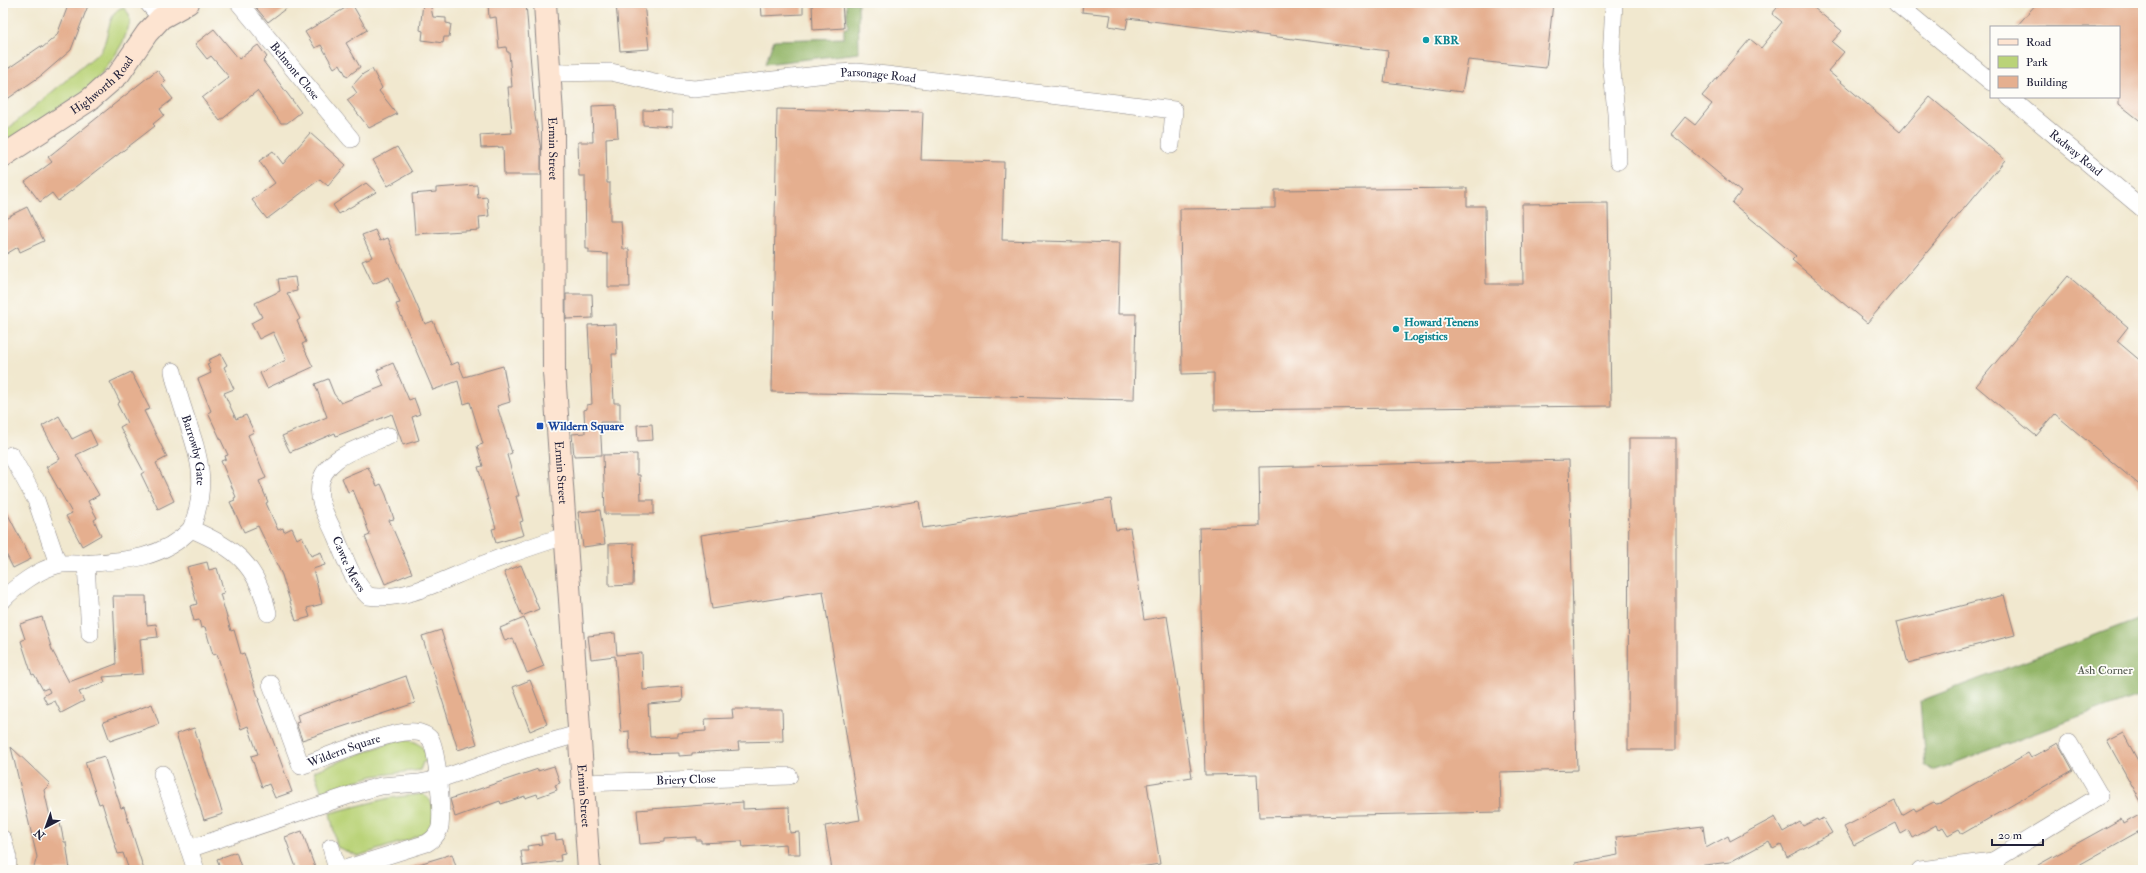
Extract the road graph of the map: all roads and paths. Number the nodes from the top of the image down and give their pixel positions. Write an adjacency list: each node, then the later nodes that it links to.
1 (188, 3): 6 (main road, Highworth Road)
2 (239, 3): 10 (street, Belmont Close)
3 (545, 3): 7 (main road, Ermin Street)
4 (1614, 3): 13 (street)
5 (1896, 3): 8 (street)
6 (155, 10): 12 (main road, Highworth Road)
7 (550, 73): 11 (street, Parsonage Road); 19 (main road, Ermin Street)
8 (1990, 81)
9 (2010, 98): 14 (street, Radway Road)
10 (351, 139)
11 (1171, 145)
12 (3, 156)
13 (1618, 161)
14 (2143, 209)
15 (174, 372): 18 (street, Barrowby Gate)
16 (390, 436): 19 (street, Cawte Mews)
17 (11, 455): 21 (street)
18 (191, 528): 20 (street); 23 (street)
19 (565, 536): 26 (main road, Ermin Street)
20 (86, 563): 21 (street); 24 (street)
21 (58, 564): 22 (street)
22 (3, 600)
23 (268, 613)
24 (90, 634)
25 (271, 684): 30 (street, Wildern Square)
26 (581, 733): 30 (street); 31 (main road, Ermin Street)
27 (2069, 743): 35 (street)
28 (162, 774): 34 (street)
29 (789, 776): 31 (street, Briery Close)
30 (440, 779): 34 (street); 39 (street, Wildern Square)
31 (582, 783): 40 (main road, Ermin Street)
32 (3, 839): 36 (street)
33 (331, 848): 38 (street)
34 (189, 849): 37 (street)
35 (1995, 866): 41 (street)
36 (6, 870)
37 (196, 870)
38 (337, 870)
39 (341, 870)
40 (589, 870)
41 (1920, 870)

